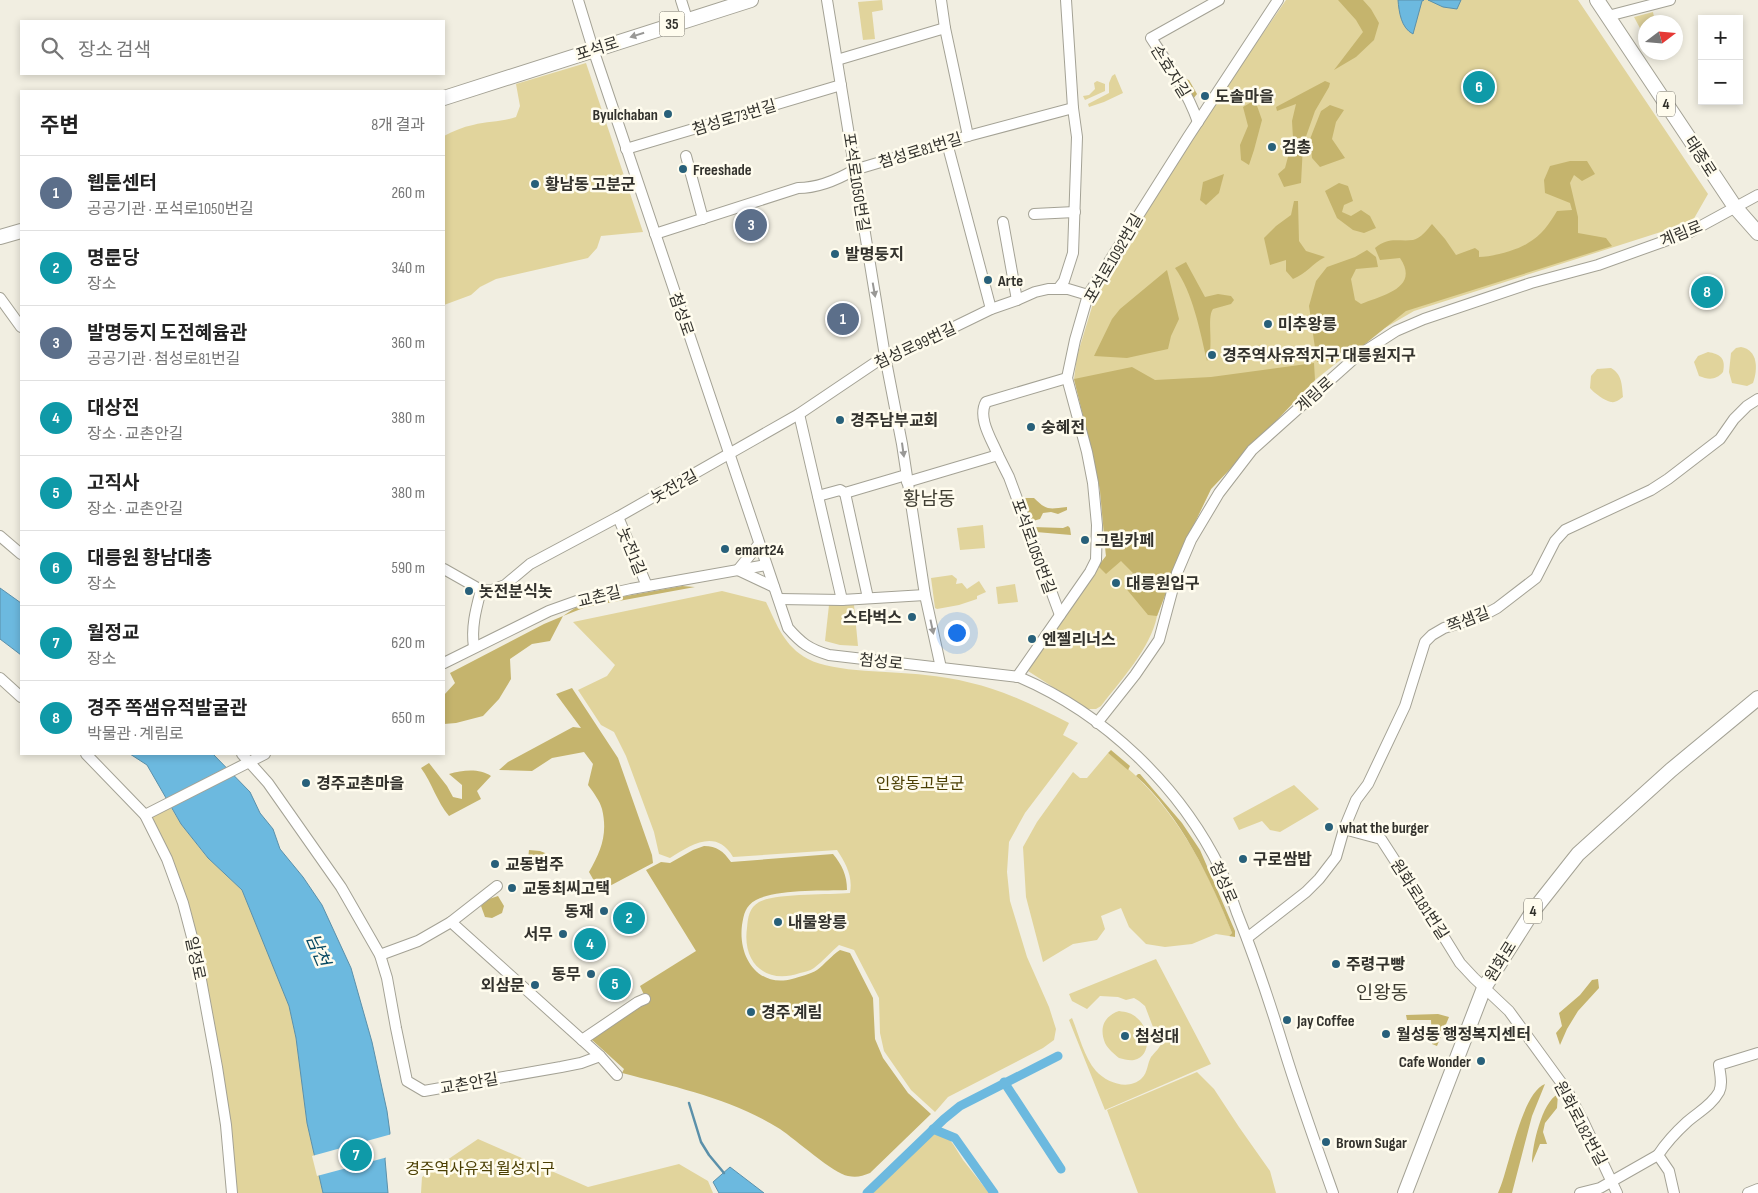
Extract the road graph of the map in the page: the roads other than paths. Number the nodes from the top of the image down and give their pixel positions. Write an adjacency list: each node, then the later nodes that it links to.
1 (578, 0): 15 (street, 첨성로)
2 (681, 0): 13 (street)
3 (751, 0): 13 (main road, 포석로 / 35)
4 (826, 0): 16 (street, 포석로1050번길)
5 (941, 0): 14 (street)
6 (1066, 0): 19 (street)
7 (1219, 0): 11 (street, 손효자길)
8 (1278, 0): 20 (street, 포석로1092번길)
9 (1598, 0): 12 (main road, 태종로 / 4)
10 (1670, 0): 12 (street)
11 (1208, 3): 20 (street, 손효자길)
12 (1608, 16): 27 (main road, 태종로 / 4)
13 (686, 20): 15 (main road, 포석로 / 35, one-way to 15)
14 (945, 28): 16 (street); 21 (street)
15 (593, 49): 18 (main road, 포석로 / 35); 23 (street, 첨성로)
16 (837, 60): 17 (street, 포석로1050번길)
17 (841, 85): 23 (street, 첨성로73번길); 25 (street, 포석로1050번길)
18 (445, 98)
19 (1073, 108): 21 (street, 첨성로81번길); 28 (street)
20 (1198, 122): 37 (street, 포석로1092번길)
21 (968, 136): 22 (street, 첨성로81번길)
22 (947, 143): 25 (street, 첨성로81번길); 40 (street)
23 (626, 149): 34 (street, 첨성로)
24 (686, 156): 30 (street)
25 (854, 170): 30 (street, 첨성로81번길); 42 (street, 포석로1050번길, one-way to 42)
26 (1758, 195): 27 (street, 계림로)
27 (1734, 208): 33 (main road, 태종로 / 4); 73 (street, 계림로)
28 (1075, 212): 29 (street); 36 (street)
29 (1034, 214)
30 (703, 219): 34 (street, 첨성로81번길)
31 (1003, 222): 39 (street)
32 (20, 231): 35 (main road)
33 (1758, 233)
34 (655, 234): 46 (street, 첨성로)
35 (0, 238)
36 (1058, 289): 37 (street, 첨성로99번길); 39 (street, 첨성로99번길)
37 (1088, 295): 43 (street, 포석로1092번길)
38 (0, 298): 41 (street)
39 (1017, 300): 40 (street, 첨성로99번길)
40 (991, 308): 42 (street, 첨성로99번길)
41 (20, 326)
42 (885, 356): 45 (street, 첨성로99번길); 48 (street, 포석로1050번길, one-way to 48)
43 (1067, 378): 47 (street, 포석로1050번길); 65 (street, 포석로1092번길)
44 (1758, 399): 78 (street, 쪽샘길)
45 (799, 414): 46 (street, 첨성로99번길); 50 (street)
46 (729, 455): 51 (street, 놋전2길); 53 (street, 첨성로)
47 (998, 455): 48 (street); 65 (street, 포석로1050번길)
48 (907, 479): 49 (street); 61 (street, 포석로1050번길)
49 (845, 493): 50 (street); 62 (street)
50 (818, 496): 64 (street)
51 (618, 517): 58 (street, 놋전1길); 60 (street, 놋전2길)
52 (0, 536): 54 (street)
53 (759, 544): 55 (street, 첨성로); 57 (street)
54 (20, 553)
55 (766, 565): 57 (street, 교촌길); 59 (street, 첨성로)
56 (445, 570): 60 (street)
57 (738, 570): 58 (street, 교촌길); 59 (street)
58 (647, 586): 66 (street, 교촌길)
59 (774, 588): 63 (street, 첨성로)
60 (481, 590): 66 (street)
61 (925, 595): 62 (street); 68 (street, 포석로1050번길, one-way to 68)
62 (868, 598): 64 (street)
63 (779, 599): 64 (street); 68 (street, 첨성로)
64 (842, 600)
65 (1060, 615): 69 (street, 포석로1092번길)
66 (474, 647): 67 (street, 교촌길)
67 (445, 662)
68 (941, 668): 69 (street, 첨성로)
69 (1017, 677): 73 (street, 첨성로)
70 (0, 678): 71 (street)
71 (20, 696)
72 (1758, 698): 83 (main road, 원화로 / 4)
73 (1097, 723): 81 (street, 첨성로)
74 (87, 755): 77 (street, 일정로)
75 (262, 755): 76 (street)
76 (246, 760): 77 (street); 82 (street, 교촌안길)
77 (145, 816): 92 (street, 일정로)
78 (1344, 829): 81 (street, 쪽샘길); 83 (street, 원화로181번길)
79 (496, 886): 80 (street)
80 (450, 922): 82 (street); 85 (street)
81 (1247, 938): 93 (street, 첨성로)
82 (380, 955): 87 (street, 교촌안길)
83 (1484, 988): 90 (street, 원화로182번길); 94 (main road, 원화로 / 4)
84 (645, 999): 85 (street)
85 (582, 1040): 87 (street)
86 (1758, 1053): 89 (street)
87 (600, 1056): 88 (street)
88 (617, 1075)
89 (1658, 1155): 90 (street); 97 (street)
90 (1612, 1180): 95 (street); 96 (street, 원화로182번길)
91 (1758, 1189): 98 (street)
92 (232, 1193)
93 (1333, 1193)
94 (1405, 1193)
95 (1580, 1193)
96 (1617, 1193)
97 (1674, 1193)
98 (1748, 1193)

